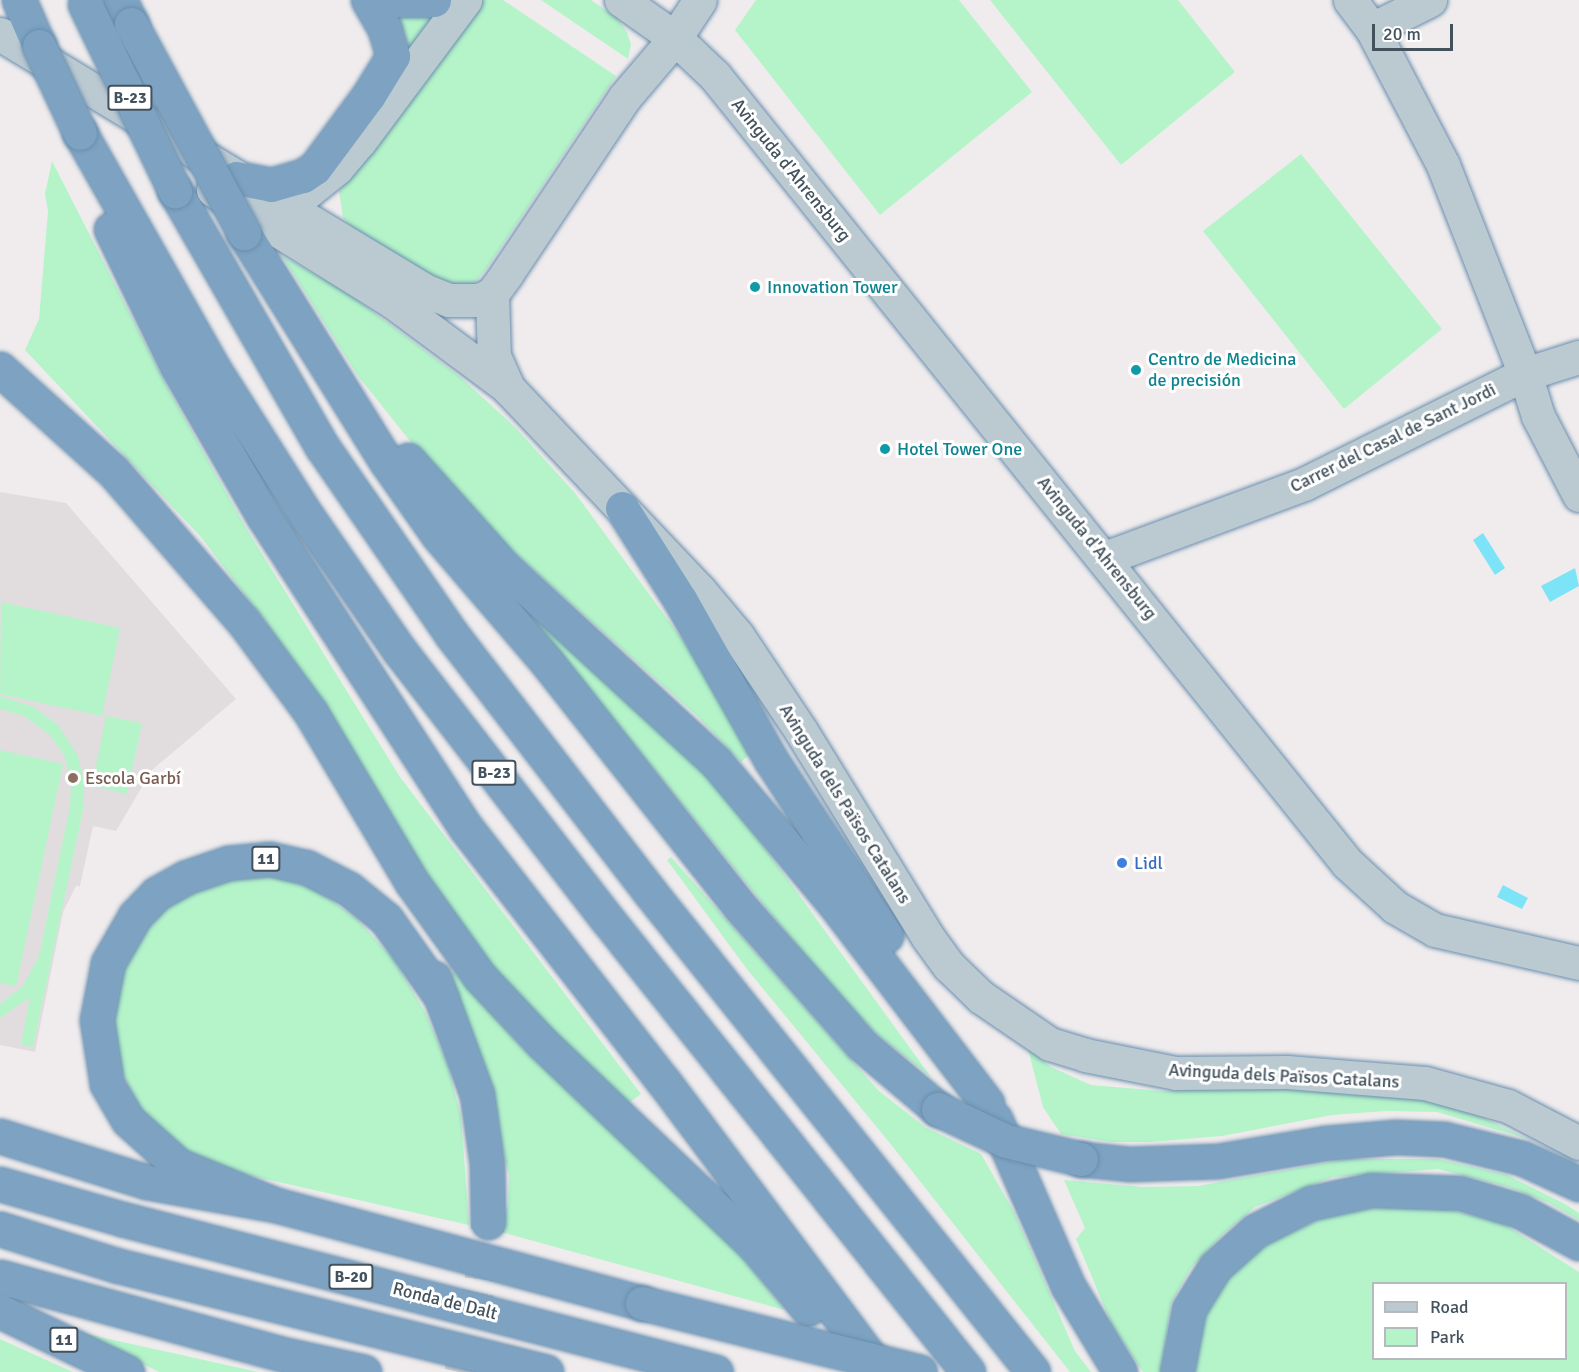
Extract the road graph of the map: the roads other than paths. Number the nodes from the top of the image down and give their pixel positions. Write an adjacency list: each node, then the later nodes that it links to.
1 (20, 0): 18 (highway, bridge)
2 (368, 0): 20 (highway)
3 (396, 0): 4 (highway)
4 (434, 0)
5 (465, 0): 19 (street)
6 (621, 0): 16 (street, Avinguda d'Ahrensburg)
7 (695, 0): 12 (street)
8 (700, 0): 16 (street)
9 (1350, 0): 14 (street)
10 (1430, 0): 14 (street)
11 (85, 2): 57 (highway, B-23, bridge)
12 (660, 2): 16 (street, Avinguda d'Ahrensburg)
13 (125, 12): 22 (highway, bridge)
14 (1372, 29): 28 (street)
15 (0, 34): 20 (street)
16 (675, 38): 24 (street); 33 (street, Avinguda d'Ahrensburg)
17 (0, 58): 22 (street)
18 (72, 128): 36 (highway); 56 (highway, B-23)
19 (337, 168): 21 (street); 23 (street)
20 (236, 178): 21 (street)
21 (288, 206): 22 (street); 23 (street)
22 (249, 224): 25 (highway); 29 (street)
23 (337, 235): 24 (street)
24 (492, 294): 29 (street, Avinguda dels Països Catalans)
25 (313, 345): 37 (highway); 41 (highway, bridge)
26 (1579, 357): 28 (street, Carrer del Casal de Sant Jordi)
27 (0, 369): 32 (highway)
28 (1525, 374): 30 (street); 33 (street, Carrer del Casal de Sant Jordi)
29 (509, 389): 31 (street, Avinguda dels Països Catalans)
30 (1579, 495)
31 (622, 508): 37 (highway); 39 (street, Avinguda dels Països Catalans)
32 (174, 538): 35 (highway); 52 (highway)
33 (1105, 558): 34 (street, Avinguda d'Ahrensburg)
34 (1579, 963)
35 (442, 998): 42 (highway, 11); 43 (highway)
36 (664, 1082): 53 (highway); 54 (highway)
37 (987, 1103): 58 (highway)
38 (0, 1136): 42 (highway)
39 (1579, 1143)
40 (0, 1184): 48 (highway, Ronda de Dalt / B-20)
41 (1579, 1184)
42 (276, 1205): 55 (highway, bridge)
43 (488, 1222)
44 (0, 1229): 51 (highway)
45 (1579, 1243): 59 (highway)
46 (0, 1277): 50 (highway)
47 (0, 1311): 49 (highway, 11)
48 (710, 1371)
49 (126, 1372)
50 (364, 1372)
51 (546, 1372)
52 (856, 1372)
53 (881, 1372)
54 (906, 1372)
55 (920, 1372)
56 (968, 1372)
57 (1033, 1372)
58 (1120, 1372)
59 (1177, 1372)

